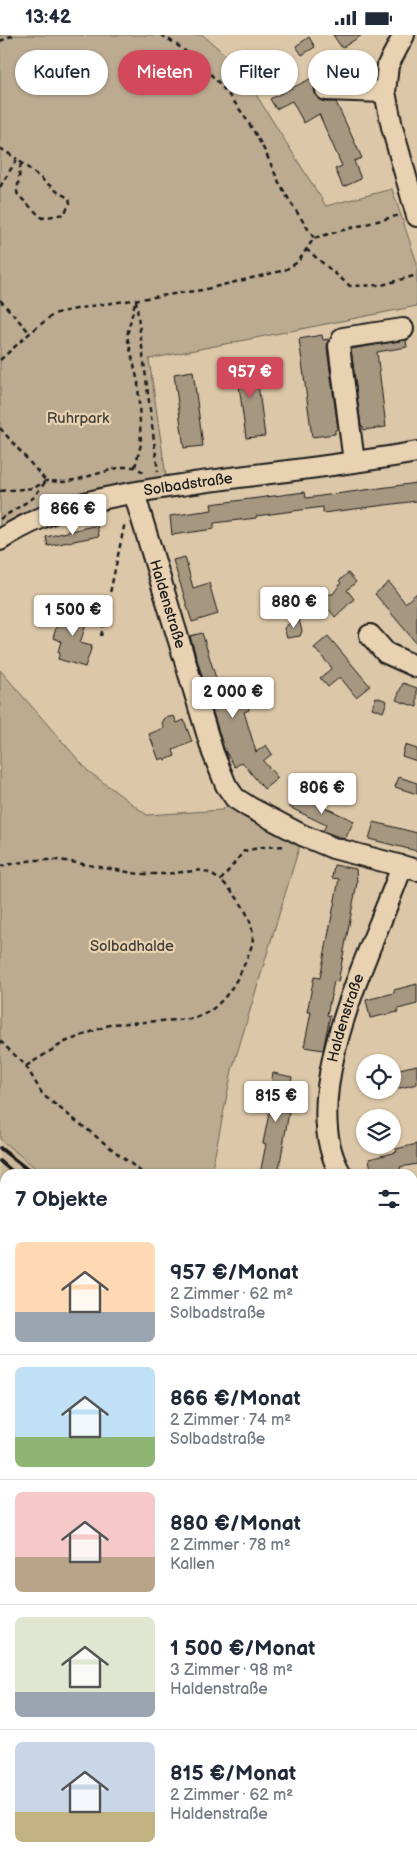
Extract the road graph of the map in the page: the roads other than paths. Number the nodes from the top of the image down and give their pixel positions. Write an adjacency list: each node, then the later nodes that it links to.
1 (403, 35): 3 (street)
2 (378, 92): 3 (street)
3 (385, 92): 4 (street)
4 (416, 213)
5 (403, 329): 7 (street)
6 (417, 452): 7 (street, Solbadstraße)
7 (354, 462): 8 (street, Solbadstraße)
8 (134, 493): 9 (street, Solbadstraße); 12 (street, Haldenstraße)
9 (0, 540)
10 (370, 635): 11 (street)
11 (417, 667)
12 (410, 868): 13 (street, Haldenstraße)
13 (338, 1169)

